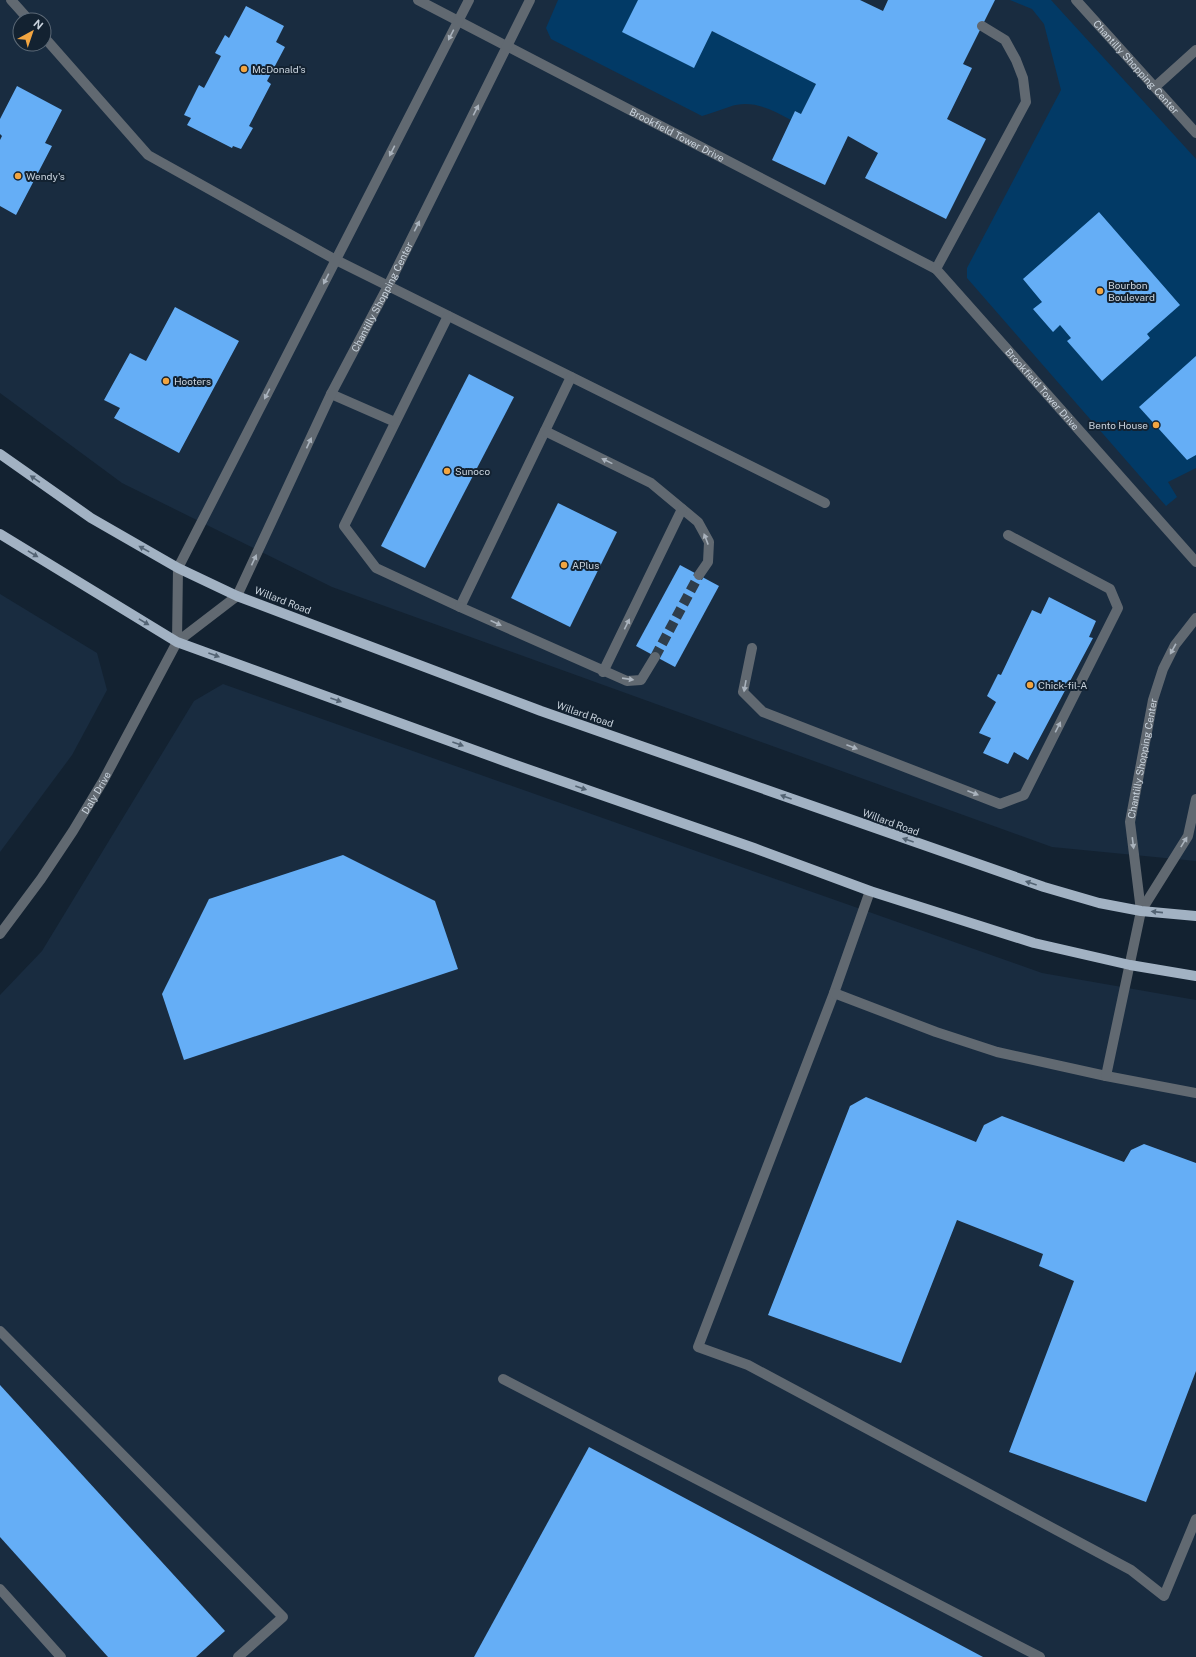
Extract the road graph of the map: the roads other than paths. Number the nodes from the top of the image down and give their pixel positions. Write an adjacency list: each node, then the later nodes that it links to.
1 (11, 0): 6 (street)
2 (418, 0): 7 (street, Brookfield Tower Drive)
3 (469, 0): 7 (street)
4 (530, 0): 10 (street, Chantilly Shopping Center)
5 (1076, 0): 12 (street, Chantilly Shopping Center)
6 (22, 12)
7 (458, 21): 10 (street, Brookfield Tower Drive); 14 (street, one-way to 14)
8 (982, 26): 15 (street)
9 (52, 46): 14 (street)
10 (507, 47): 15 (street, Brookfield Tower Drive); 16 (street, Chantilly Shopping Center, one-way to 10)
11 (1196, 50): 12 (street)
12 (1155, 87): 13 (street, Chantilly Shopping Center)
13 (1196, 133)
14 (336, 260): 16 (street); 28 (street, one-way to 28)
15 (936, 269): 27 (street, Brookfield Tower Drive)
16 (388, 286): 17 (street); 19 (street, Chantilly Shopping Center)
17 (448, 316): 18 (street); 20 (street)
18 (571, 377): 21 (street); 23 (street)
19 (331, 394): 20 (street); 30 (street, Chantilly Shopping Center, one-way to 19)
20 (395, 422): 31 (street)
21 (545, 431): 24 (street, one-way to 21); 31 (street)
22 (0, 454): 28 (main road, Willard Road, one-way to 22)
23 (825, 502)
24 (682, 509): 29 (street, one-way to 24); 36 (street, one-way to 24)
25 (0, 534): 33 (main road, one-way to 33)
26 (1008, 535): 34 (street, one-way to 26)
27 (1196, 562)
28 (178, 568): 30 (main road, Willard Road); 33 (street, Daly Drive)
29 (699, 575)
30 (237, 596): 33 (street, Daly Drive); 39 (main road, Willard Road, one-way to 30)
31 (460, 607): 36 (street, one-way to 36)
32 (1196, 618): 39 (street, Chantilly Shopping Center, one-way to 39)
33 (177, 642): 38 (main road, one-way to 38); 41 (street, Daly Drive)
34 (752, 648)
35 (655, 656): 36 (street, one-way to 35)
36 (604, 672)
37 (1196, 800): 39 (street, Chantilly Shopping Center, one-way to 37)
38 (870, 891): 42 (main road); 44 (street)
39 (1141, 911): 40 (main road, Willard Road, one-way to 39); 42 (street, Chantilly Shopping Center)
40 (1196, 916)
41 (0, 934)
42 (1130, 965): 43 (main road); 45 (street, Chantilly Shopping Center)
43 (1196, 976)
44 (834, 993): 45 (street); 49 (street)
45 (1106, 1076): 46 (street)
46 (1196, 1093)
47 (0, 1331): 52 (street)
48 (503, 1379): 53 (street)
49 (1196, 1519)
50 (0, 1589): 51 (street)
51 (61, 1657)
52 (238, 1657)
53 (1040, 1657)

